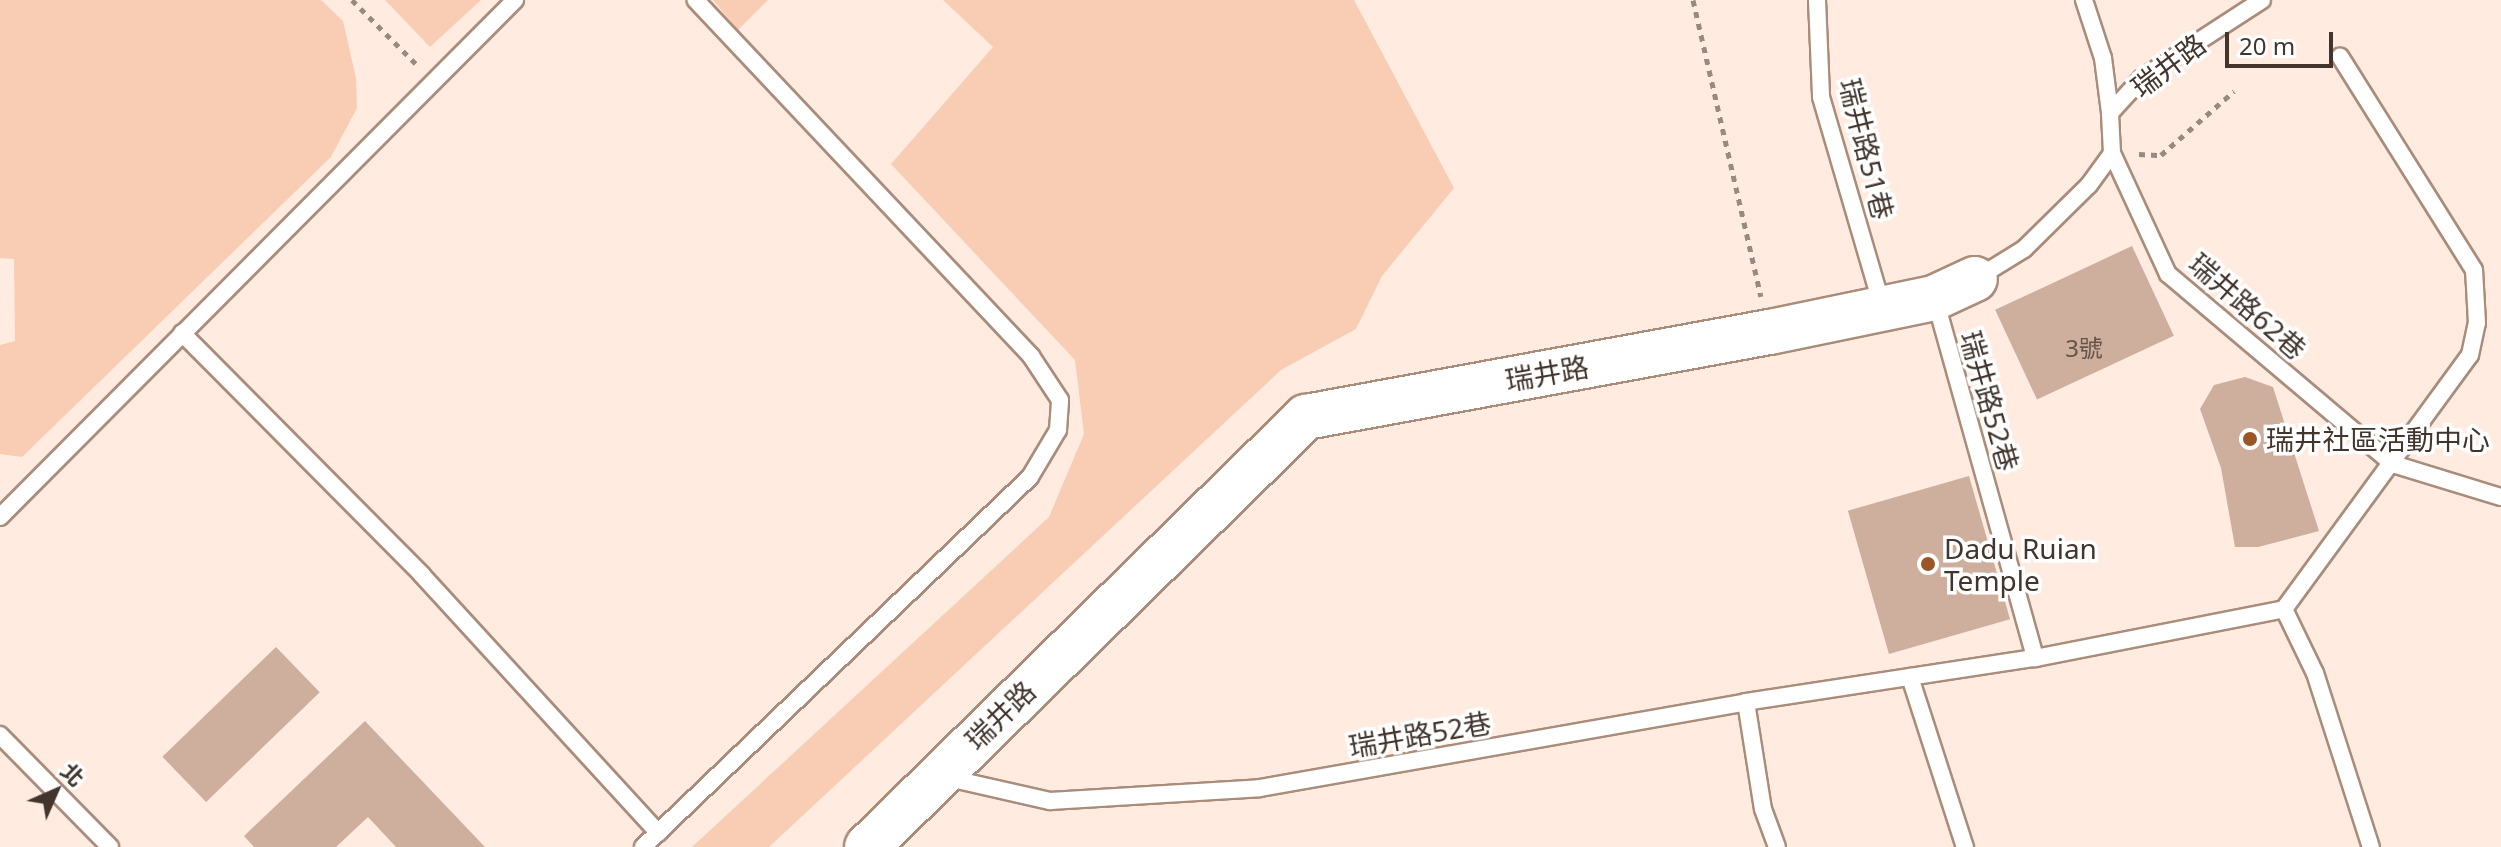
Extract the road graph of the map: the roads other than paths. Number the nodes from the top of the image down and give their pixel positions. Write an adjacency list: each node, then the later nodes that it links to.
1 (515, 0): 12 (lane)
2 (696, 0): 22 (lane)
3 (1817, 0): 11 (lane, 瑞井路51巷)
4 (2084, 0): 7 (lane)
5 (2262, 0): 7 (lane, 瑞井路)
6 (2340, 56): 13 (lane)
7 (2110, 113): 8 (lane, 瑞井路)
8 (2112, 153): 9 (lane, 瑞井路); 13 (lane, 瑞井路62巷)
9 (1975, 279): 10 (street, 瑞井路)
10 (1934, 298): 11 (street, 瑞井路); 17 (lane, 瑞井路52巷)
11 (1883, 308): 21 (street, 瑞井路)
12 (182, 333): 15 (lane); 22 (lane)
13 (2393, 464): 14 (lane, 瑞井路62巷); 16 (lane)
14 (2501, 497)
15 (0, 517)
16 (2284, 609): 17 (lane, 瑞井路52巷); 28 (lane)
17 (2035, 658): 18 (lane, 瑞井路52巷)
18 (1910, 677): 19 (lane, 瑞井路52巷); 27 (lane)
19 (1746, 702): 21 (lane, 瑞井路52巷); 26 (lane)
20 (0, 735): 23 (lane)
21 (938, 776): 25 (street, 瑞井路)
22 (658, 833): 24 (lane)
23 (110, 847)
24 (643, 847)
25 (867, 847)
26 (1777, 847)
27 (1965, 847)
28 (2371, 847)

